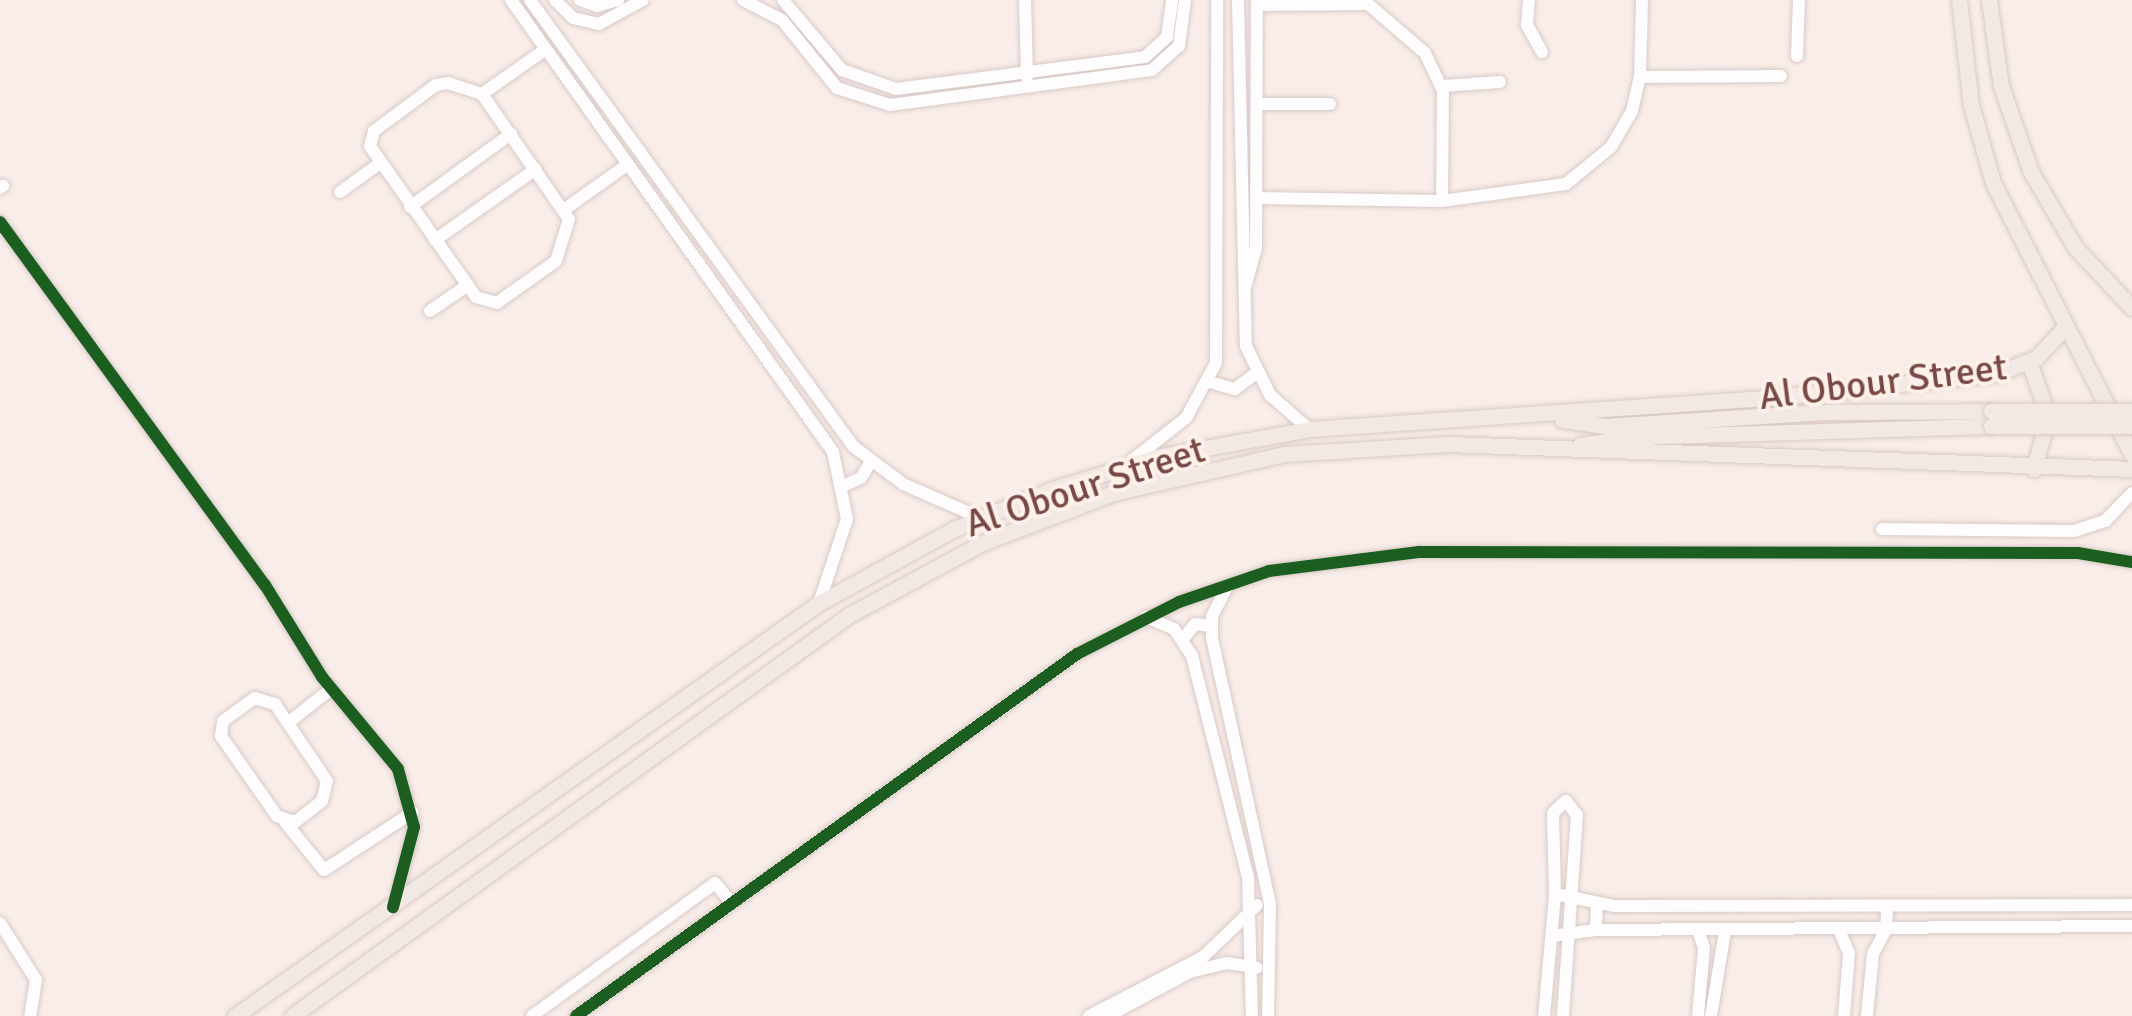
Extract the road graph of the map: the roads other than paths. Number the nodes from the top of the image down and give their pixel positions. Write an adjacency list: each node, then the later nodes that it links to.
1 (511, 0): 20 (street)
2 (530, 0): 59 (street)
3 (555, 0): 6 (street)
4 (580, 0): 5 (street)
5 (618, 0)
6 (643, 0)
7 (743, 0): 25 (street)
8 (784, 0): 25 (street)
9 (1025, 0): 25 (street)
10 (1172, 0): 25 (street)
11 (1185, 0): 25 (street)
12 (1218, 0): 49 (street)
13 (1238, 0): 43 (street)
14 (1529, 0): 21 (street)
15 (1642, 0): 23 (street)
16 (1799, 0): 22 (street)
17 (1959, 0): 46 (main road)
18 (1989, 0): 44 (main road)
19 (1257, 3): 27 (street); 29 (street)
20 (546, 49): 28 (street); 33 (street)
21 (1542, 52)
22 (1797, 56)
23 (1640, 76): 24 (street); 37 (street)
24 (1780, 76)
25 (1027, 80)
26 (1500, 82): 27 (street)
27 (1442, 86): 37 (street)
28 (482, 94): 31 (street); 32 (street)
29 (1257, 104): 30 (street); 36 (street)
30 (1330, 104)
31 (511, 134): 34 (street); 38 (street)
32 (380, 164): 35 (street); 38 (street)
33 (628, 164): 39 (street); 63 (street)
34 (536, 169): 39 (street); 41 (street)
35 (340, 192)
36 (1258, 198): 37 (street); 43 (street)
37 (1442, 201)
38 (410, 206): 41 (street)
39 (565, 209): 42 (street)
40 (0, 222): 77 (street)
41 (435, 240): 42 (street)
42 (468, 285): 45 (street)
43 (1242, 294): 48 (street)
44 (2132, 308)
45 (430, 311)
46 (2064, 328): 47 (main road, Al Obour Street); 58 (main road)
47 (2029, 362): 51 (main road, Al Obour Street); 62 (main road)
48 (1256, 374): 49 (street); 55 (street)
49 (1210, 382): 60 (street)
50 (2132, 411): 53 (main road, bridge)
51 (1549, 415): 52 (main road, Al Obour Street); 53 (main road)
52 (1448, 416): 55 (main road, Al Obour Street); 56 (main road)
53 (1991, 419): 54 (main road, bridge); 57 (main road)
54 (2132, 426)
55 (1309, 429): 60 (main road, Al Obour Street)
56 (1448, 444): 57 (main road, Al Obour Street); 118 (main road, Al Obour Street)
57 (1567, 450): 62 (main road, Al Obour Street)
58 (2132, 455)
59 (870, 464): 63 (street); 66 (street)
60 (1126, 466): 66 (main road, Al Obour Street)
61 (2132, 468): 62 (main road, Al Obour Street)
62 (2034, 469)
63 (845, 485): 73 (street)
64 (2132, 493): 65 (street)
65 (2118, 509): 67 (street); 69 (street)
66 (980, 518): 73 (main road, Al Obour Street)
67 (2132, 521)
68 (1882, 530): 69 (street)
69 (1944, 530): 70 (street)
70 (1944, 552): 71 (street); 72 (street)
71 (2131, 560)
72 (1228, 584): 74 (street); 75 (street)
73 (819, 603): 87 (main road, Al Obour Street)
74 (1146, 617): 76 (street); 84 (street)
75 (1211, 626): 76 (street); 86 (street)
76 (1184, 639): 89 (street)
77 (331, 688): 78 (street); 79 (street)
78 (288, 722): 80 (street); 80 (street)
79 (414, 812): 80 (street); 87 (street)
80 (285, 822)
81 (1555, 894): 82 (street); 82 (street); 107 (street)
82 (1574, 896): 85 (street); 108 (street)
83 (694, 900): 84 (street); 95 (street); 119 (street)
84 (730, 901): 95 (street)
85 (1597, 903): 91 (street); 100 (street)
86 (1270, 904): 89 (street); 115 (street)
87 (393, 906): 117 (main road, Al Obour Street)
88 (2132, 906): 90 (street)
89 (1252, 907): 110 (street); 114 (street)
90 (2089, 907): 94 (street); 97 (street)
91 (1814, 908): 92 (street); 102 (street)
92 (1887, 908): 93 (street); 104 (street)
93 (1943, 908): 94 (street); 105 (street)
94 (1993, 908): 99 (street)
95 (702, 922): 120 (street)
96 (0, 923): 116 (street)
97 (2088, 926): 98 (street); 99 (street)
98 (2132, 926)
99 (1993, 929): 105 (street)
100 (1596, 930): 101 (street); 108 (street)
101 (1698, 930): 106 (street); 109 (street)
102 (1814, 930): 103 (street); 106 (street)
103 (1839, 930): 104 (street); 111 (street)
104 (1886, 930): 105 (street); 112 (street)
105 (1944, 930)
106 (1725, 931): 109 (street)
107 (1552, 936): 108 (street); 125 (street)
108 (1572, 938): 126 (street)
109 (1711, 948): 127 (street); 128 (street)
110 (1214, 949): 113 (street); 121 (street)
111 (1849, 961): 112 (street); 129 (street)
112 (1872, 962): 130 (street)
113 (1218, 964): 114 (street); 122 (street)
114 (1254, 967): 115 (street); 123 (street)
115 (1272, 969): 124 (street)
116 (30, 1016)
117 (236, 1016)
118 (292, 1016)
119 (532, 1016)
120 (576, 1016)
121 (1089, 1016)
122 (1108, 1016)
123 (1252, 1016)
124 (1268, 1016)
125 (1544, 1016)
126 (1564, 1016)
127 (1698, 1016)
128 (1711, 1016)
129 (1844, 1016)
130 (1866, 1016)

